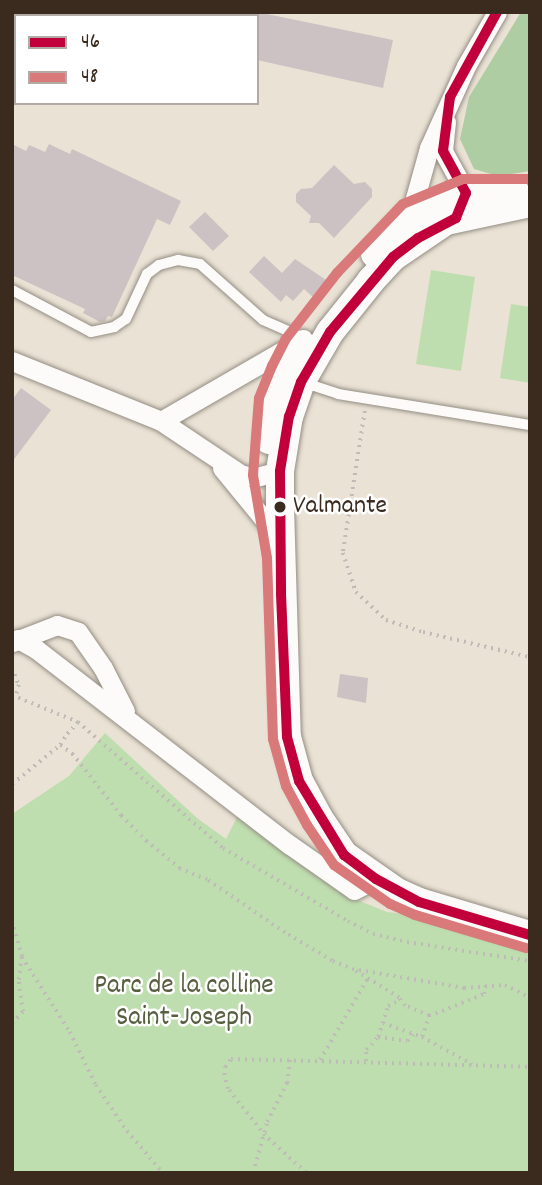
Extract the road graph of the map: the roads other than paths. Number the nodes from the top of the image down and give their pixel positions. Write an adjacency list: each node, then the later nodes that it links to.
1 (497, 12): 2 (street)
2 (450, 97): 5 (street); 6 (street)
3 (530, 193): 5 (street)
4 (530, 203): 5 (street)
5 (456, 211): 6 (street); 10 (street)
6 (410, 216): 8 (street)
7 (12, 290): 8 (lane)
8 (304, 338): 10 (street)
9 (12, 361): 11 (street)
10 (286, 379): 11 (street); 12 (lane); 14 (street)
11 (161, 421): 13 (street)
12 (530, 425)
13 (213, 457): 14 (street); 15 (street)
14 (274, 473): 15 (street)
15 (278, 546): 18 (street)
16 (15, 641): 17 (street); 17 (street)
17 (134, 723): 18 (street)
18 (376, 880): 19 (street)
19 (530, 935)

